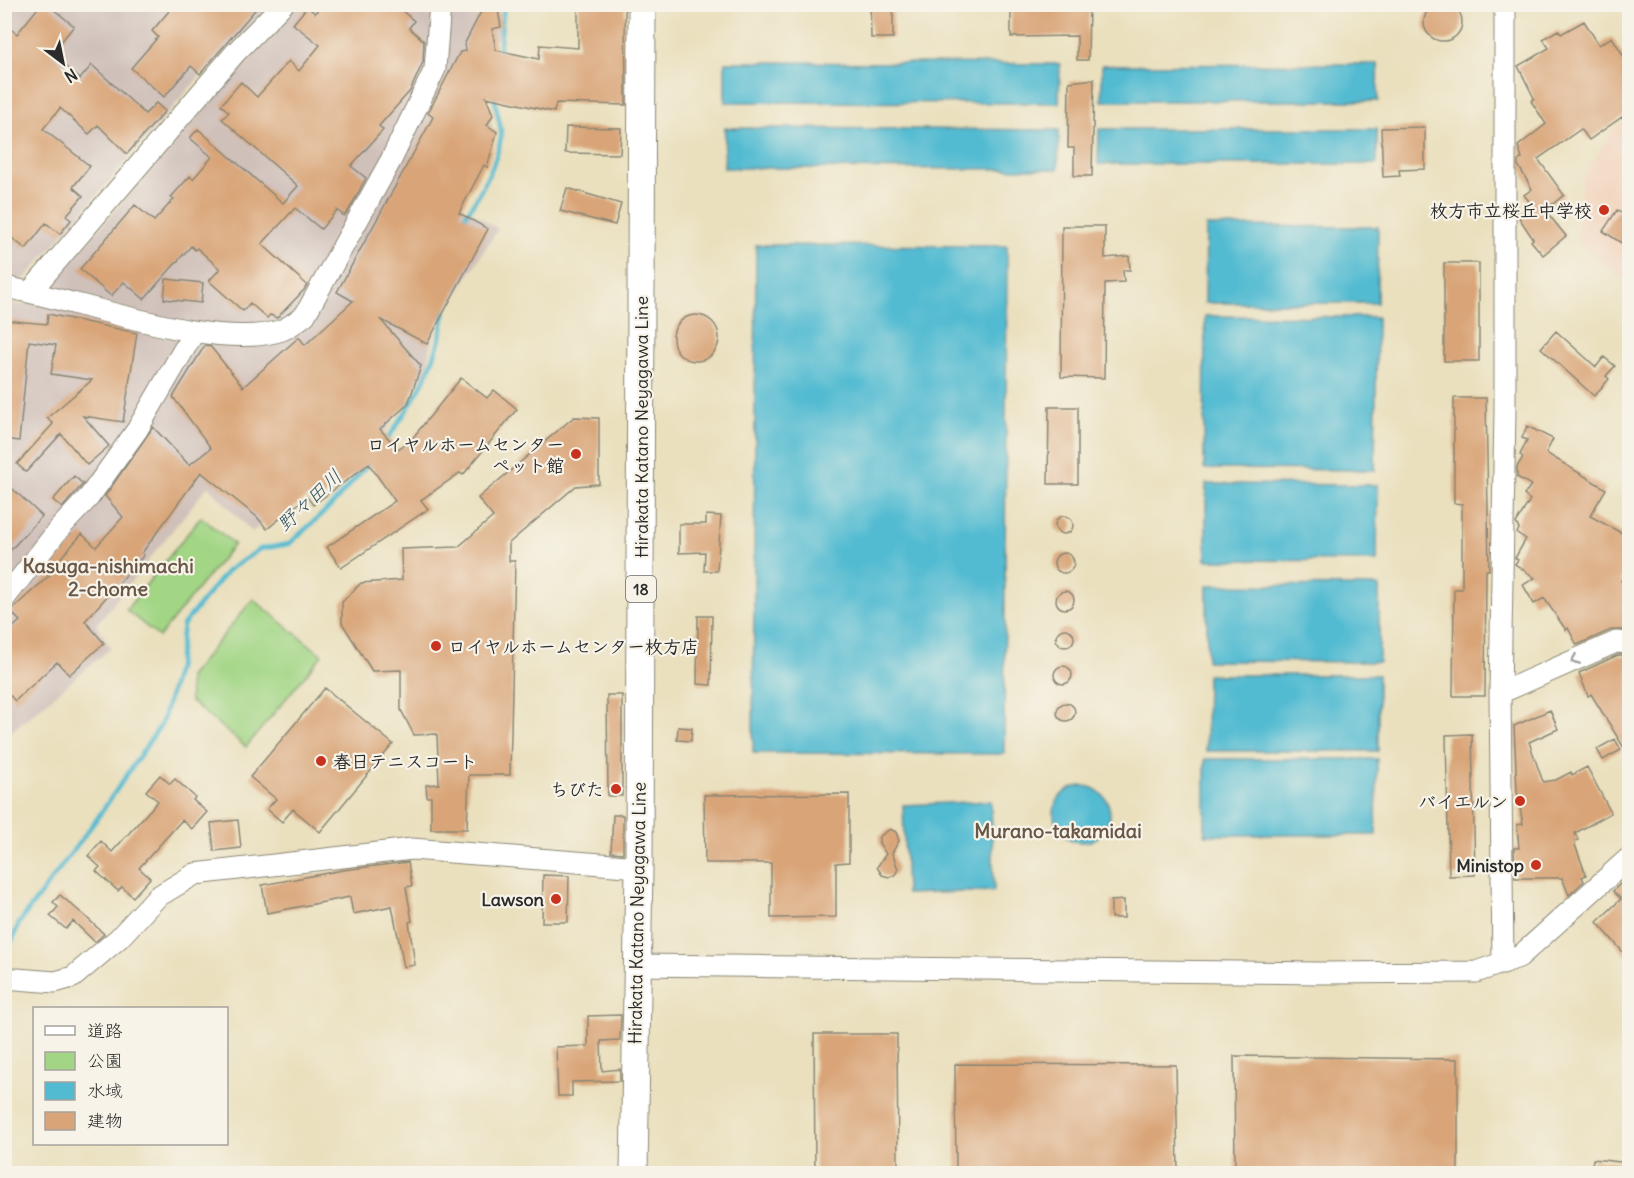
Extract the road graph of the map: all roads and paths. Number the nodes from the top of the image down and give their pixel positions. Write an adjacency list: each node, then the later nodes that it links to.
1 (283, 4): 6 (street)
2 (440, 4): 7 (street)
3 (642, 4): 12 (main road, Hirakata Katano Neyagawa Line / 18)
4 (1505, 4): 10 (street)
5 (4, 287): 6 (street)
6 (31, 291): 7 (street)
7 (194, 332): 8 (street)
8 (4, 599)
9 (1629, 643): 10 (street, one-way to 10)
10 (1500, 693): 13 (street)
11 (1629, 858): 13 (street)
12 (639, 867): 14 (main road, Hirakata Katano Neyagawa Line / 18); 15 (street)
13 (1503, 964): 14 (street)
14 (636, 965): 16 (main road, Hirakata Katano Neyagawa Line / 18)
15 (4, 978)
16 (634, 1173)

